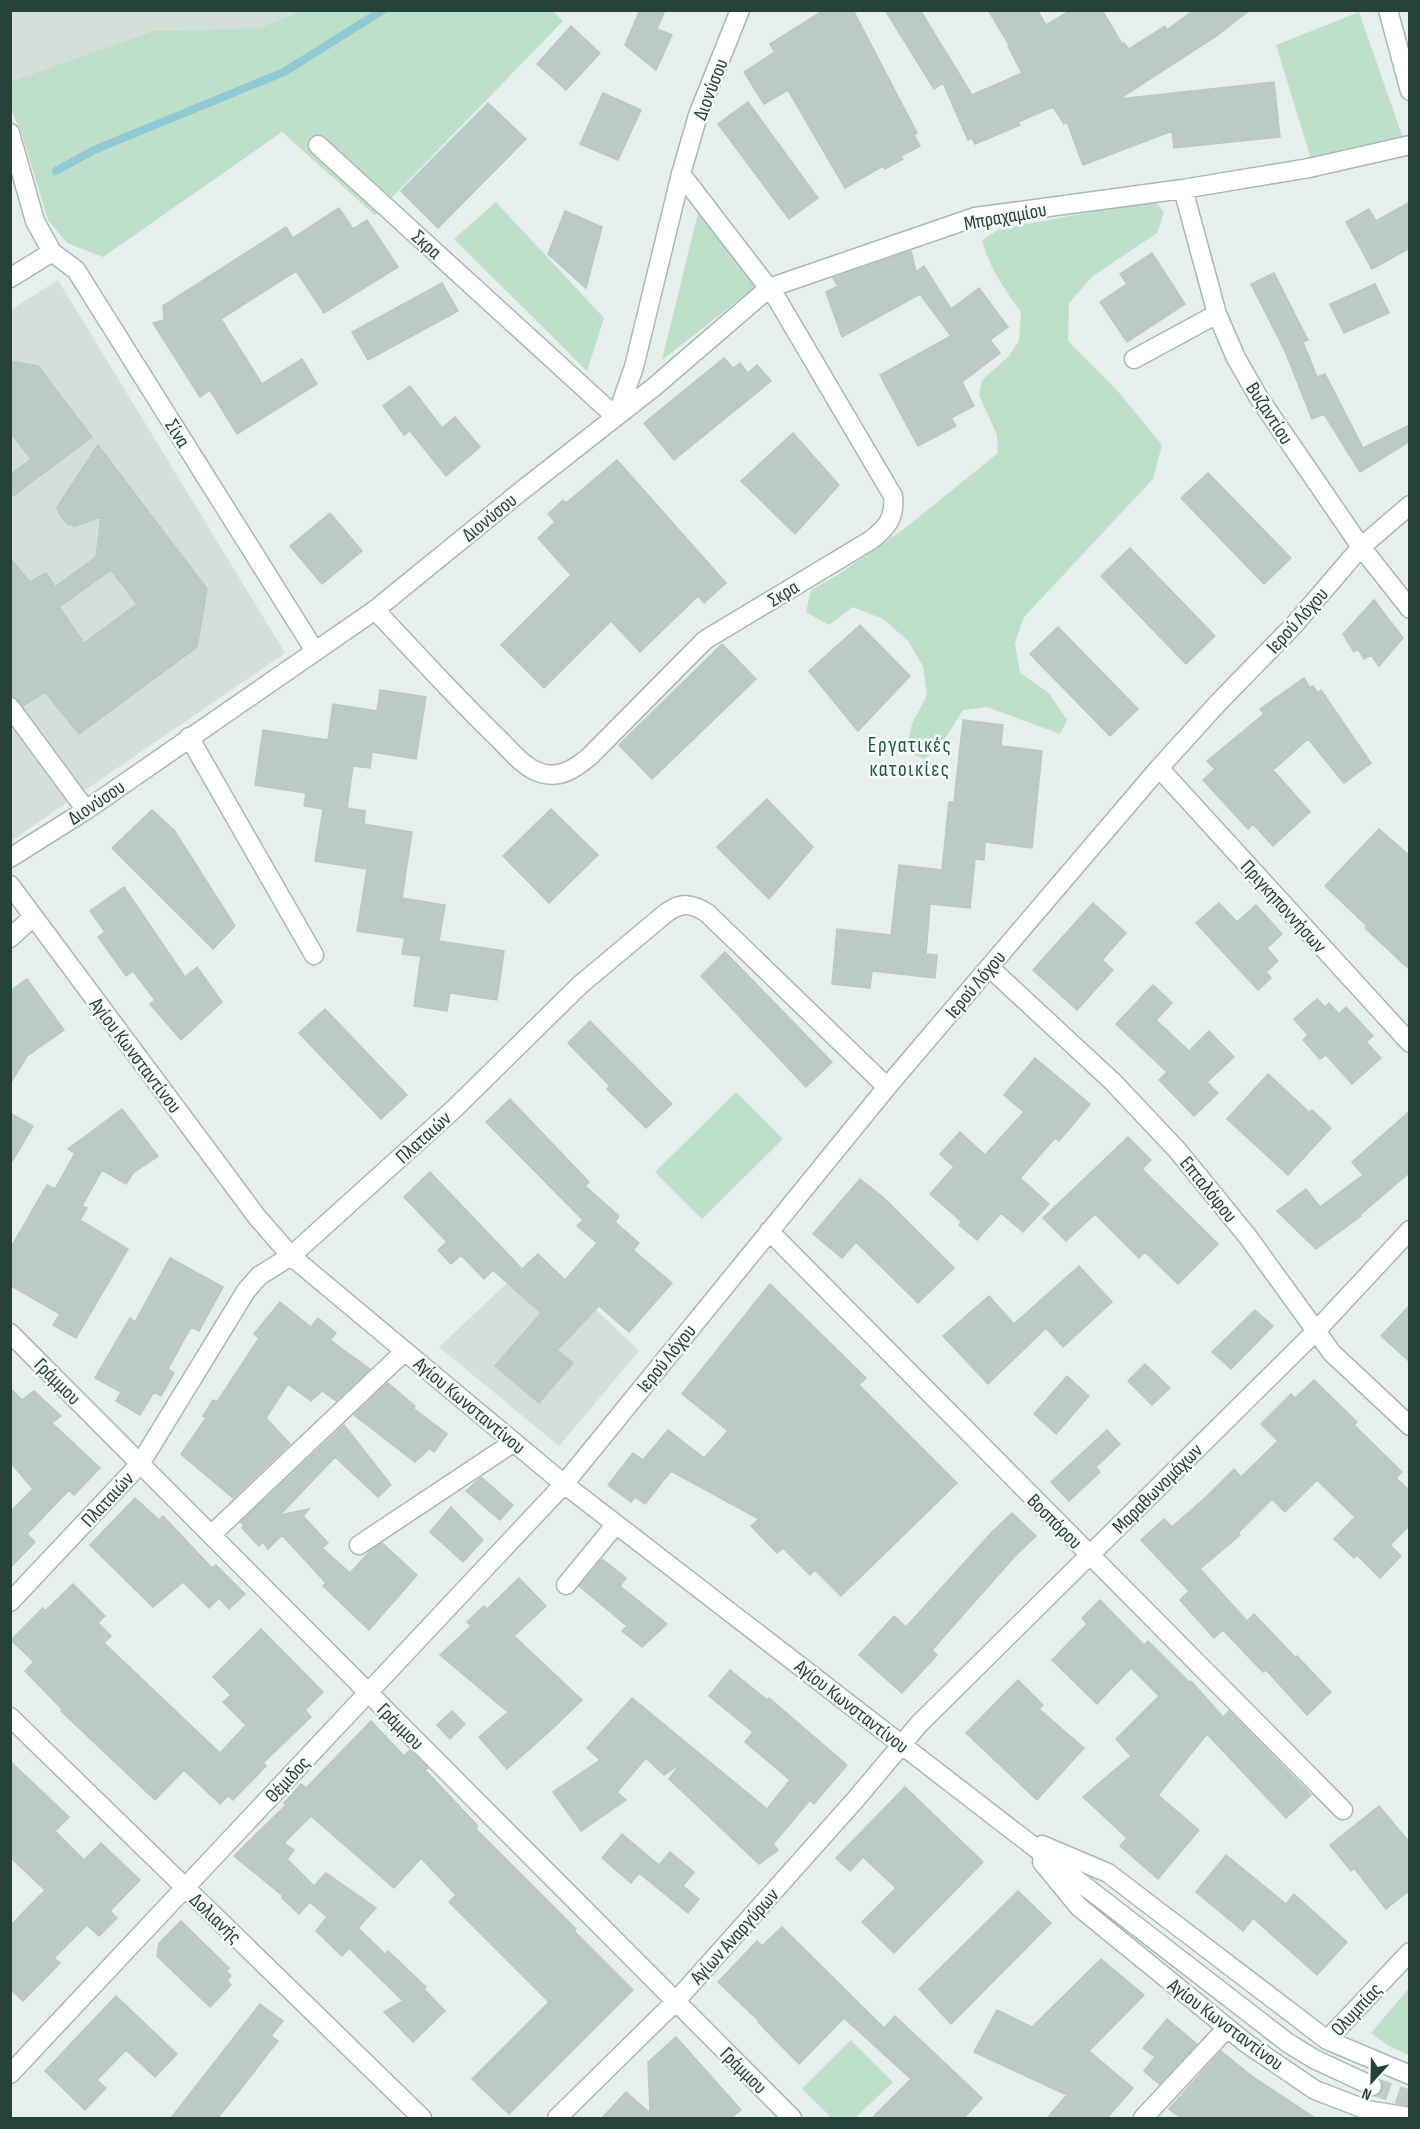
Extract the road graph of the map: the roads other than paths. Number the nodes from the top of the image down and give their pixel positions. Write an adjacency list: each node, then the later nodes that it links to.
1 (740, 10): 7 (street, Διονύσου)
2 (1388, 10): 3 (street)
3 (1410, 91)
4 (13, 141): 9 (street, Σίνα)
5 (318, 145): 14 (street, Σκρα)
6 (1410, 145): 8 (street, Μπραχαμίου)
7 (681, 174): 11 (street, Σκρα); 14 (street, Διονύσου)
8 (1183, 189): 11 (street, Μπραχαμίου); 12 (street, Βυζαντίου)
9 (52, 252): 10 (street); 19 (street, Σίνα)
10 (10, 278)
11 (770, 288): 14 (street, Μπραχαμίου); 18 (street, Σκρα)
12 (1217, 314): 13 (street); 16 (street, Βυζαντίου)
13 (1134, 358)
14 (616, 417): 18 (street, Διονύσου)
15 (1410, 505): 16 (street, Ιερού Λόχου)
16 (1361, 547): 17 (street, Βυζαντίου); 22 (street, Ιερού Λόχου)
17 (1410, 609)
18 (375, 610): 19 (street, Διονύσου)
19 (315, 651): 21 (street, Διονύσου)
20 (10, 707): 23 (street)
21 (189, 737): 23 (street, Διονύσου); 28 (street)
22 (1159, 768): 29 (street, Ιερού Λόχου); 30 (street, Πριγκηποννήσων)
23 (86, 810): 24 (street, Διονύσου)
24 (10, 858)
25 (10, 885): 26 (street, Αγίου Κωνσταντίνου)
26 (33, 917): 27 (street); 34 (street, Αγίου Κωνσταντίνου)
27 (10, 938)
28 (314, 955)
29 (989, 967): 31 (street, Ιερού Λόχου); 35 (street, Επταλόφου)
30 (1410, 1043)
31 (887, 1087): 33 (street, Ιερού Λόχου); 34 (street, Πλαταιών)
32 (1410, 1230): 35 (street, Μαραθωνομάχων)
33 (769, 1231): 41 (street, Ιερού Λόχου); 45 (street, Βοσπόρου)
34 (291, 1256): 37 (street, Αγίου Κωνσταντίνου); 40 (street, Πλαταιών)
35 (1315, 1332): 38 (street, Επταλόφου); 45 (street, Μαραθωνομάχων)
36 (10, 1333): 40 (street, Γράμμου)
37 (405, 1351): 39 (street, Αγίου Κωνσταντίνου); 43 (street)
38 (1410, 1426)
39 (514, 1442): 41 (street, Αγίου Κωνσταντίνου); 44 (street)
40 (140, 1464): 43 (street, Γράμμου); 47 (street, Πλαταιών)
41 (564, 1484): 42 (street, Αγίου Κωνσταντίνου); 48 (street, Θέμιδος)
42 (616, 1524): 46 (street); 50 (street, Αγίου Κωνσταντίνου)
43 (212, 1535): 48 (street, Γράμμου)
44 (359, 1545)
45 (1089, 1555): 50 (street, Μαραθωνομάχων); 51 (street, Βοσπόρου)
46 (566, 1585)
47 (10, 1602)
48 (368, 1692): 53 (street, Θέμιδος); 55 (street, Γράμμου)
49 (10, 1717): 53 (street, Δολιανής)
50 (901, 1744): 52 (street, Αγίου Κωνσταντίνου); 55 (street, Αγίων Αναργύρων)
51 (1343, 1810)
52 (1019, 1835): 56 (street, Αγίου Κωνσταντίνου); 57 (street, Αγίου Κωνσταντίνου); 60 (street, Αγίου Κωνσταντίνου)
53 (185, 1888): 58 (street, Θέμιδος); 62 (street, Δολιανής)
54 (1410, 1952): 57 (street, Ολυμπίας)
55 (675, 2002): 63 (street, Αγίων Αναργύρων); 64 (street, Γράμμου)
56 (1227, 2028): 61 (street, Αγίου Κωνσταντίνου); 65 (street)
57 (1327, 2040): 59 (street, Αγίου Κωνσταντίνου)
58 (10, 2074)
59 (1408, 2076)
60 (1372, 2086)
61 (1410, 2117)
62 (422, 2118)
63 (556, 2118)
64 (792, 2118)
65 (1143, 2118)

